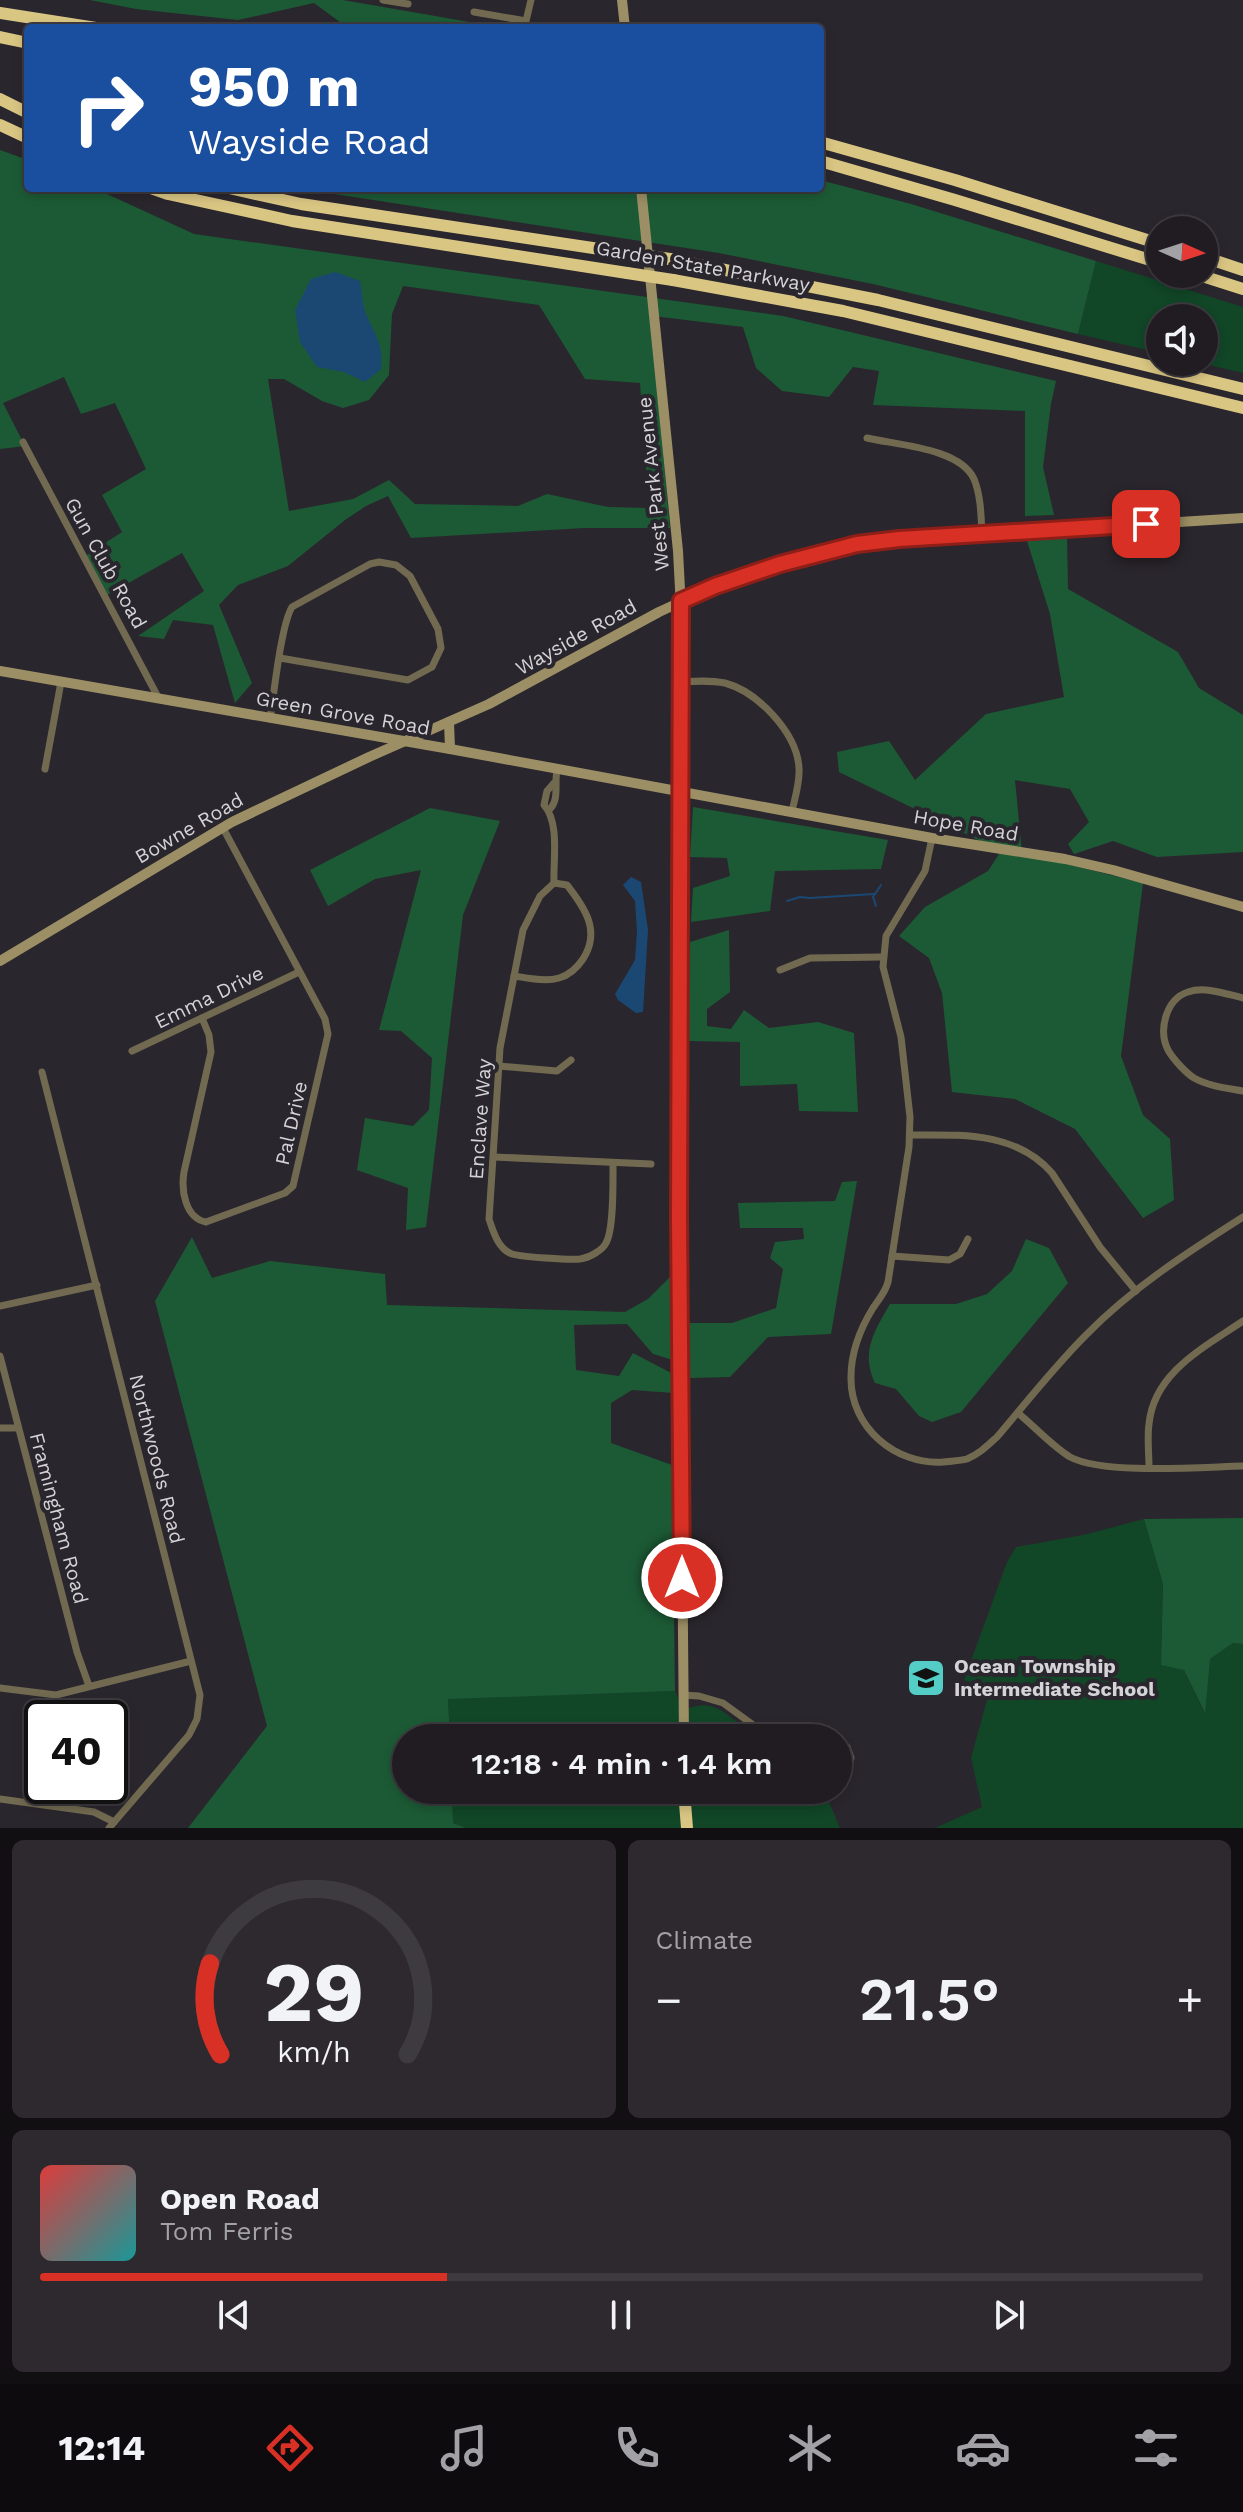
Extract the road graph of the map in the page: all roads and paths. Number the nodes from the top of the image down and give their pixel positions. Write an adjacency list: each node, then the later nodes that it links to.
1 (383, 0): 4 (street)
2 (531, 0): 6 (street)
3 (622, 0): 9 (street)
4 (396, 1): 5 (street)
5 (408, 4)
6 (474, 12)
7 (0, 13): 8 (highway)
8 (70, 24)
9 (625, 24)
10 (0, 37): 11 (highway)
11 (24, 42)
12 (0, 99): 13 (highway)
13 (24, 111)
14 (0, 125): 15 (highway)
15 (24, 136)
16 (824, 143): 23 (highway)
17 (824, 162): 24 (highway)
18 (164, 192): 22 (highway, Garden State Parkway)
19 (186, 192): 22 (highway)
20 (247, 192): 29 (highway, Garden State Parkway, bridge)
21 (641, 192): 35 (street, West Park Avenue)
22 (220, 205): 30 (highway, Garden State Parkway, bridge)
23 (1146, 240)
24 (1146, 259)
25 (1218, 262): 26 (highway)
26 (1243, 270)
27 (1218, 281): 28 (highway)
28 (1243, 289)
29 (1243, 389)
30 (1243, 408)
31 (867, 438): 34 (street)
32 (23, 442): 40 (street, Gun Club Road)
33 (1243, 518): 34 (street, Wayside Road)
34 (982, 534): 35 (street, Wayside Road)
35 (681, 601): 39 (street, West Park Avenue); 42 (street, Wayside Road)
36 (280, 658): 36 (street); 41 (street)
37 (0, 671): 38 (street, Green Grove Road)
38 (61, 682): 40 (street, Green Grove Road); 46 (street)
39 (681, 682): 48 (street, West Park Avenue); 49 (street)
40 (159, 699): 41 (street, Green Grove Road)
41 (270, 719): 44 (street, Green Grove Road)
42 (449, 722): 43 (street, Wayside Road); 45 (street)
43 (405, 741): 44 (street, Green Grove Road); 44 (street, Bowne Road); 45 (street, Green Grove Road)
44 (360, 747): 50 (street, Bowne Road)
45 (450, 749): 47 (street, Green Grove Road)
46 (45, 769)
47 (557, 770): 48 (street, Green Grove Road); 52 (street)
48 (680, 792): 49 (street, Hope Road); 87 (street, West Park Avenue)
49 (792, 811): 51 (street, Hope Road)
50 (223, 828): 55 (street, Bowne Road); 57 (street, Pal Drive)
51 (932, 838): 53 (street, Hope Road); 54 (street)
52 (554, 883): 58 (street, Enclave Way); 58 (street)
53 (1243, 907)
54 (883, 957): 56 (street); 66 (street)
55 (0, 961)
56 (780, 970)
57 (299, 972): 60 (street, Emma Drive); 60 (street, Pal Drive)
58 (514, 976): 63 (street, Enclave Way)
59 (1243, 998): 65 (street)
60 (202, 1018): 61 (street, Emma Drive)
61 (132, 1051)
62 (571, 1060): 63 (street)
63 (499, 1066): 67 (street, Enclave Way)
64 (42, 1072): 73 (street, Northwoods Road)
65 (1243, 1091)
66 (910, 1135): 72 (street); 74 (street)
67 (494, 1157): 68 (street); 68 (street, Enclave Way)
68 (613, 1163): 69 (street)
69 (651, 1164)
70 (1243, 1217): 74 (street)
71 (968, 1239): 72 (street)
72 (892, 1256): 79 (street)
73 (97, 1285): 75 (street); 84 (street, Northwoods Road)
74 (1136, 1291): 79 (street)
75 (0, 1306)
76 (1240, 1324): 77 (street); 83 (street)
77 (1243, 1334)
78 (0, 1356): 81 (street, Framingham Road)
79 (1018, 1413): 83 (street)
80 (0, 1428): 81 (street)
81 (18, 1428): 85 (street, Framingham Road)
82 (1243, 1466): 83 (street)
83 (1149, 1467)
84 (191, 1661): 85 (street); 92 (street, Northwoods Road)
85 (89, 1686): 86 (street)
86 (0, 1688)
87 (683, 1695): 88 (street, West Park Avenue); 89 (street)
88 (684, 1724)
89 (752, 1724)
90 (0, 1799): 92 (street)
91 (685, 1804): 93 (highway)
92 (112, 1825)
93 (686, 1828)

